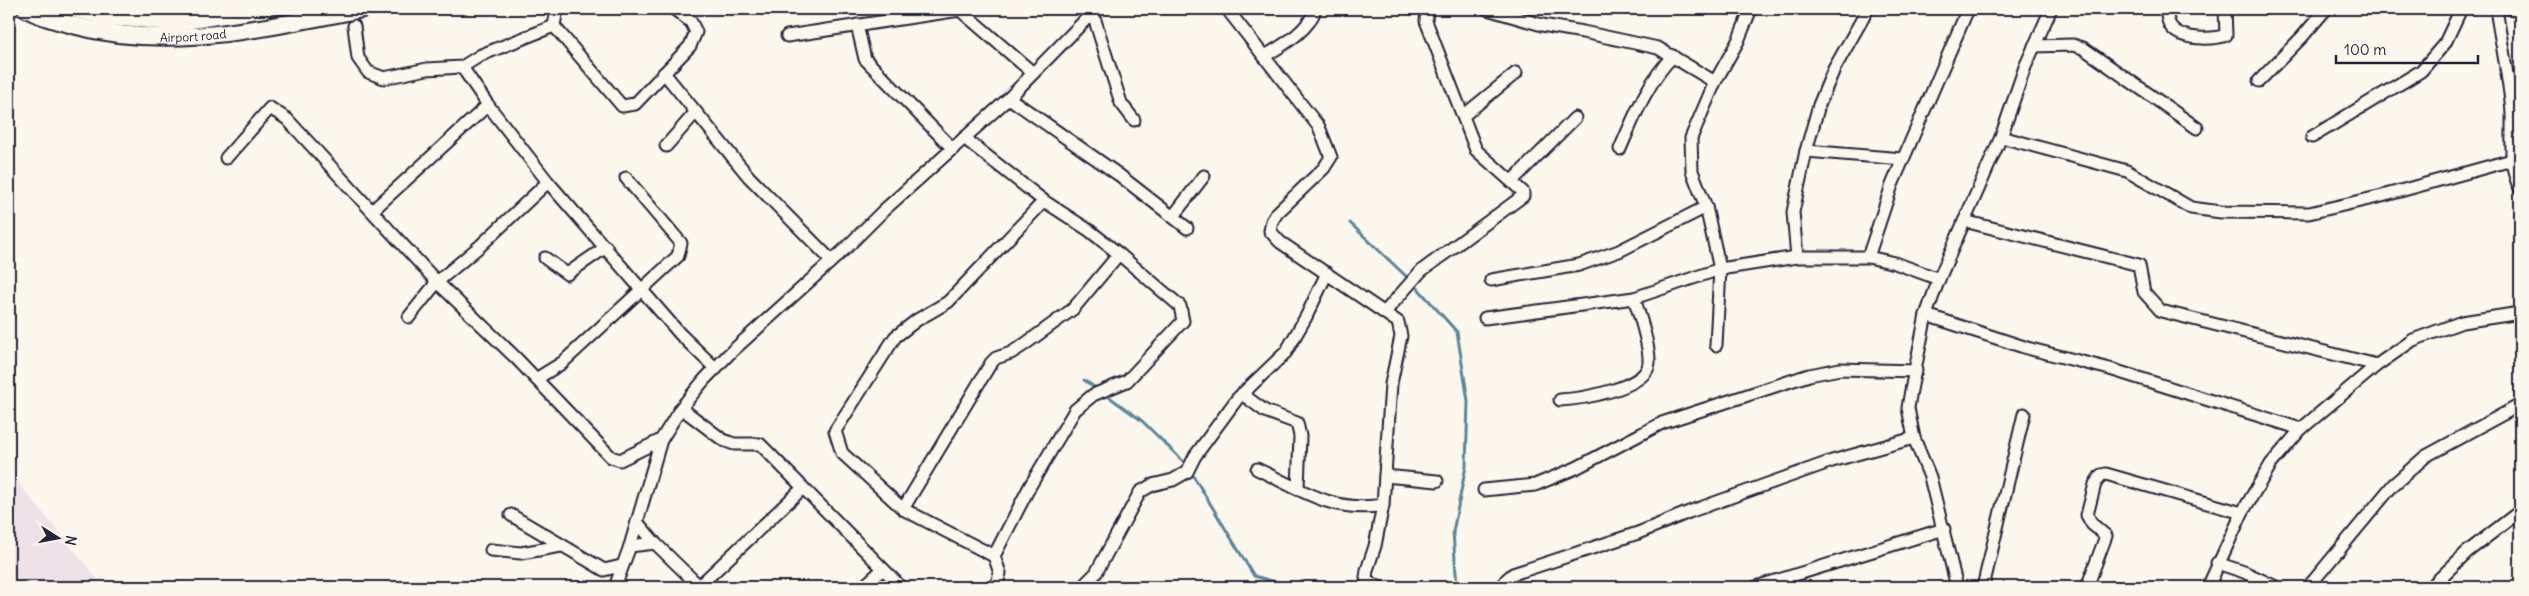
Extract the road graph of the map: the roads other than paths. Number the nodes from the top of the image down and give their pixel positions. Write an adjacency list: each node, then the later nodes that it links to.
1 (26, 9): 4 (main road, Airport road)
2 (75, 9): 24 (main road, Airport road)
3 (265, 9): 24 (main road, Airport road)
4 (363, 9)
5 (557, 9): 27 (street)
6 (674, 9): 35 (street)
7 (1227, 9): 30 (street)
8 (1315, 9): 30 (street)
9 (1427, 9): 41 (street)
10 (1487, 9): 23 (street)
11 (1751, 9): 37 (street)
12 (1868, 9): 51 (street)
13 (1968, 9): 53 (street)
14 (2051, 9): 29 (street)
15 (2166, 9): 16 (street)
16 (2225, 9)
17 (2326, 9): 36 (street)
18 (2461, 9): 47 (street)
19 (2496, 9): 54 (street)
20 (2511, 9): 21 (street)
21 (2520, 10)
22 (1094, 11): 33 (street); 43 (street)
23 (1500, 11): 31 (street)
24 (132, 14)
25 (857, 25): 28 (street); 33 (street); 49 (street)
26 (354, 26): 32 (street)
27 (554, 26): 32 (street); 35 (street)
28 (787, 36)
29 (2034, 46): 44 (street); 45 (street)
30 (1265, 56): 73 (street)
31 (1673, 56): 37 (street); 50 (street)
32 (462, 67): 39 (street)
33 (1033, 73): 38 (street)
34 (1516, 73): 41 (street)
35 (664, 74): 40 (street)
36 (2260, 81)
37 (1715, 82): 61 (street)
38 (1009, 98): 46 (street); 63 (street)
39 (488, 105): 58 (street); 62 (street)
40 (696, 112): 48 (street); 71 (street)
41 (1463, 116): 57 (street)
42 (1575, 118): 57 (street)
43 (1134, 120)
44 (2197, 128)
45 (2001, 137): 54 (street); 64 (street)
46 (964, 138): 49 (street); 60 (street)
47 (2312, 138)
48 (666, 146)
49 (953, 149): 71 (street)
50 (1620, 149)
51 (1806, 151): 53 (street); 68 (street)
52 (226, 158): 62 (street)
53 (1903, 159): 69 (street)
54 (2512, 160): 59 (street)
55 (1204, 176): 63 (street)
56 (626, 178): 77 (street)
57 (1512, 181): 79 (street)
58 (548, 182): 66 (street); 76 (street)
59 (2520, 188)
60 (1044, 201): 67 (street); 104 (street)
61 (1706, 207): 72 (street); 74 (street)
62 (372, 211): 76 (street)
63 (1174, 215): 65 (street)
64 (1964, 221): 75 (street); 85 (street)
65 (1187, 228)
66 (606, 247): 70 (street); 77 (street)
67 (1119, 254): 104 (street); 114 (street)
68 (1797, 257): 69 (street); 72 (street)
69 (1868, 257): 75 (street)
70 (545, 258)
71 (831, 260): 86 (street)
72 (1720, 269): 78 (street); 84 (street)
73 (1327, 273): 79 (street); 89 (street)
74 (1491, 280)
75 (1940, 280): 81 (street)
76 (436, 282): 82 (street); 88 (street)
77 (640, 290): 86 (street); 88 (street)
78 (1634, 298): 83 (street); 90 (street)
79 (1384, 312): 98 (street)
80 (2520, 313): 85 (street)
81 (1926, 315): 87 (street); 94 (street)
82 (409, 317)
83 (1484, 318)
84 (1716, 345)
85 (2377, 365): 94 (street)
86 (716, 369): 92 (street)
87 (1916, 371): 95 (street); 102 (street)
88 (536, 379): 96 (street)
89 (1242, 394): 101 (street); 124 (street)
90 (1560, 400)
91 (2520, 405): 118 (street)
92 (681, 408): 96 (street); 100 (street)
93 (2024, 414): 129 (street)
94 (2301, 429): 105 (street)
95 (1914, 438): 109 (street); 126 (street)
96 (661, 440): 108 (street)
97 (1257, 469): 101 (street)
98 (1385, 476): 99 (street); 103 (street)
99 (1437, 481)
100 (803, 488): 117 (street); 120 (street)
101 (1298, 488): 103 (street)
102 (1484, 490)
103 (1383, 505): 125 (street)
104 (903, 509): 114 (street)
105 (2242, 513): 115 (street); 130 (street)
106 (511, 515): 111 (street)
107 (2520, 518): 133 (street)
108 (638, 522): 110 (street); 112 (street)
109 (1944, 529): 127 (street); 128 (street)
110 (655, 543): 112 (street); 120 (street)
111 (561, 546): 113 (street); 116 (street)
112 (630, 546): 116 (street)
113 (491, 550)
114 (994, 556): 123 (street)
115 (2217, 563): 131 (street); 132 (street)
116 (621, 566): 119 (street)
117 (883, 570): 121 (street); 122 (street)
118 (2310, 586)
119 (615, 587)
120 (700, 587)
121 (863, 587)
122 (902, 587)
123 (996, 587)
124 (1082, 587)
125 (1379, 587)
126 (1504, 587)
127 (1756, 587)
128 (1957, 587)
129 (1983, 587)
130 (2087, 587)
131 (2208, 587)
132 (2276, 587)
133 (2431, 587)

